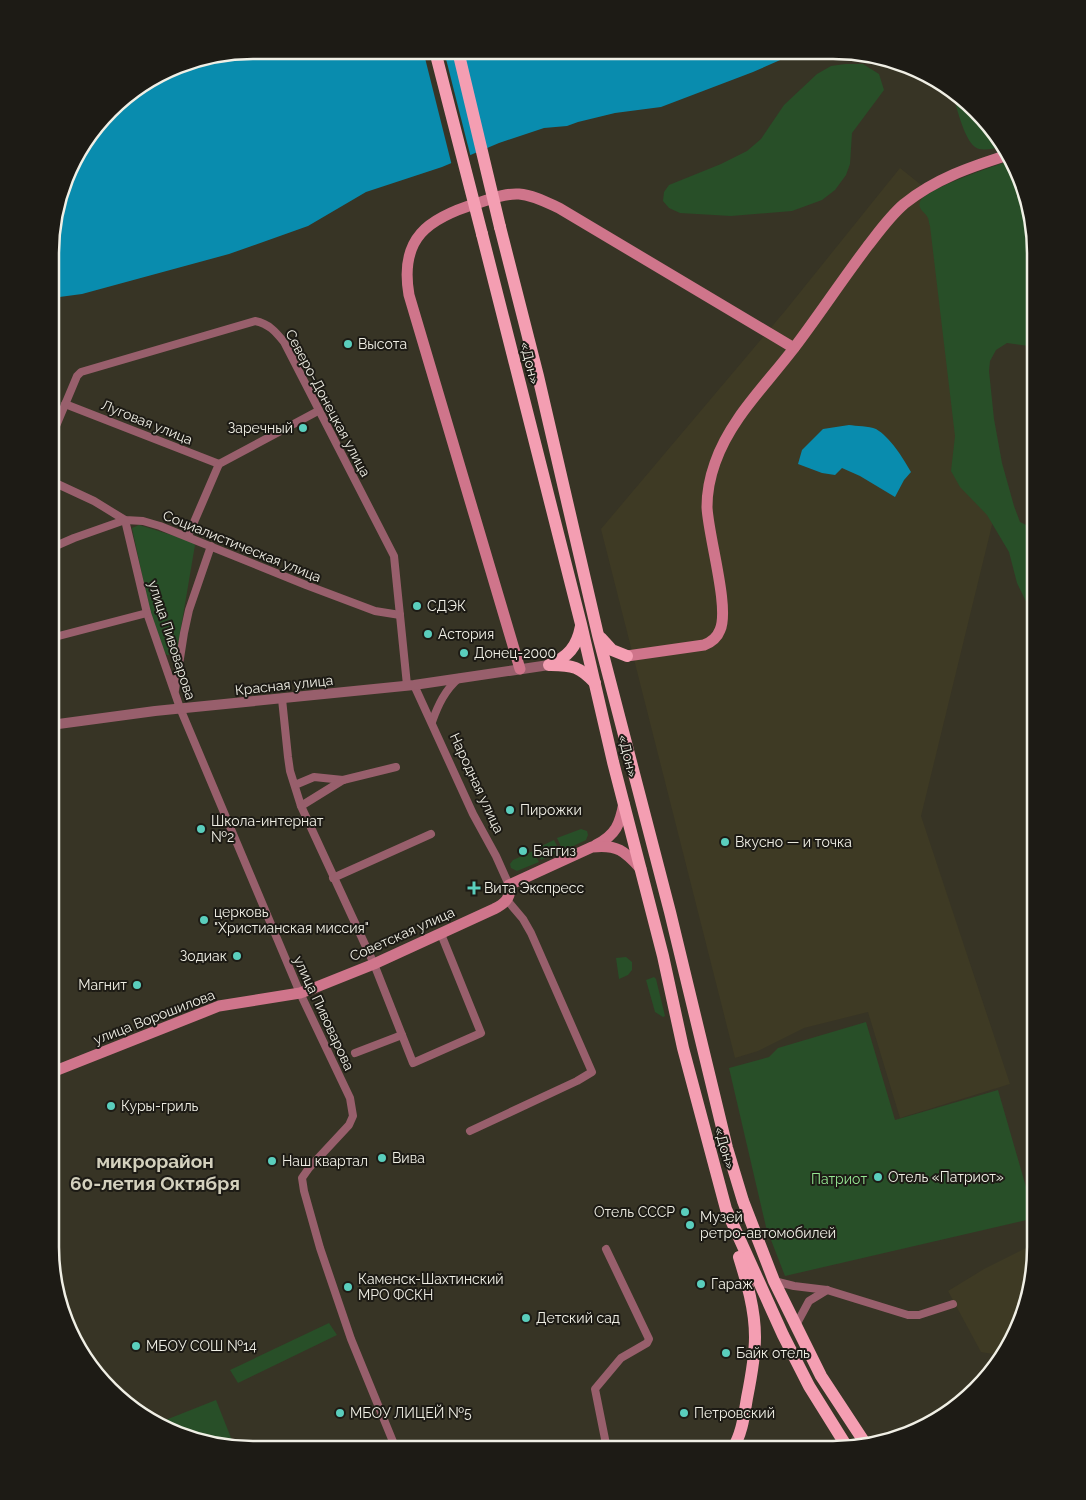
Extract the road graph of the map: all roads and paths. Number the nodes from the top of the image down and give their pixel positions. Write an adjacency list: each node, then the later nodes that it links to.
1 (437, 59): 16 (highway, «Дон», bridge)
2 (460, 59): 17 (highway, «Дон», bridge)
3 (1002, 157): 4 (main road)
4 (794, 348): 19 (main road); 21 (main road)
5 (65, 404): 6 (street, Северо-Донецкая улица); 7 (street); 8 (street, Луговая улица)
6 (318, 411): 8 (street); 15 (street, Северо-Донецкая улица)
7 (59, 419)
8 (218, 464): 11 (street)
9 (59, 486): 10 (street, Социалистическая улица)
10 (125, 520): 11 (street, Социалистическая улица); 12 (street); 14 (street, улица Пивоварова)
11 (188, 536): 13 (street, Социалистическая улица)
12 (59, 545)
13 (211, 546): 15 (street, Социалистическая улица); 26 (street)
14 (147, 613): 18 (street); 26 (street, улица Пивоварова)
15 (400, 615): 25 (street, Северо-Донецкая улица)
16 (581, 624): 20 (highway); 24 (highway, «Дон»)
17 (598, 635): 19 (highway); 23 (highway, «Дон»)
18 (59, 636)
19 (627, 656): 23 (highway)
20 (549, 665): 21 (street, Красная улица); 24 (highway)
21 (520, 669): 22 (street, Красная улица)
22 (459, 678): 25 (street, Красная улица); 29 (street)
23 (610, 681): 50 (highway, «Дон»)
24 (595, 683): 34 (highway, «Дон»)
25 (410, 685): 27 (street, Красная улица); 29 (street, Народная улица)
26 (174, 692): 28 (street, улица Пивоварова)
27 (282, 699): 28 (street, Красная улица); 33 (street)
28 (180, 708): 30 (street, Красная улица); 43 (street, улица Пивоварова)
29 (432, 722): 40 (street, Народная улица)
30 (59, 724)
31 (396, 767): 32 (street)
32 (343, 780): 33 (street); 35 (street)
33 (295, 785): 35 (street)
34 (624, 803): 37 (main road); 38 (highway, «Дон»)
35 (301, 806): 39 (street)
36 (431, 834): 39 (street)
37 (592, 847): 38 (main road, Советская улица); 40 (main road, Советская улица)
38 (642, 870): 48 (highway, «Дон»)
39 (333, 878): 42 (street)
40 (508, 893): 41 (main road, Советская улица); 47 (street, Народная улица)
41 (440, 934): 42 (main road, Советская улица); 44 (street)
42 (374, 964): 43 (main road, Советская улица); 44 (street)
43 (300, 993): 46 (main road, улица Ворошилова); 55 (street, улица Пивоварова)
44 (402, 1034): 45 (street)
45 (355, 1052)
46 (59, 1069)
47 (470, 1131)
48 (726, 1209): 57 (highway); 58 (highway, «Дон»)
49 (606, 1249): 56 (street)
50 (774, 1281): 51 (street); 53 (highway, «Дон»)
51 (827, 1290): 52 (street); 53 (street)
52 (953, 1304)
53 (795, 1327): 54 (highway, «Дон»)
54 (862, 1440)
55 (393, 1441)
56 (605, 1441)
57 (737, 1441)
58 (843, 1441)

